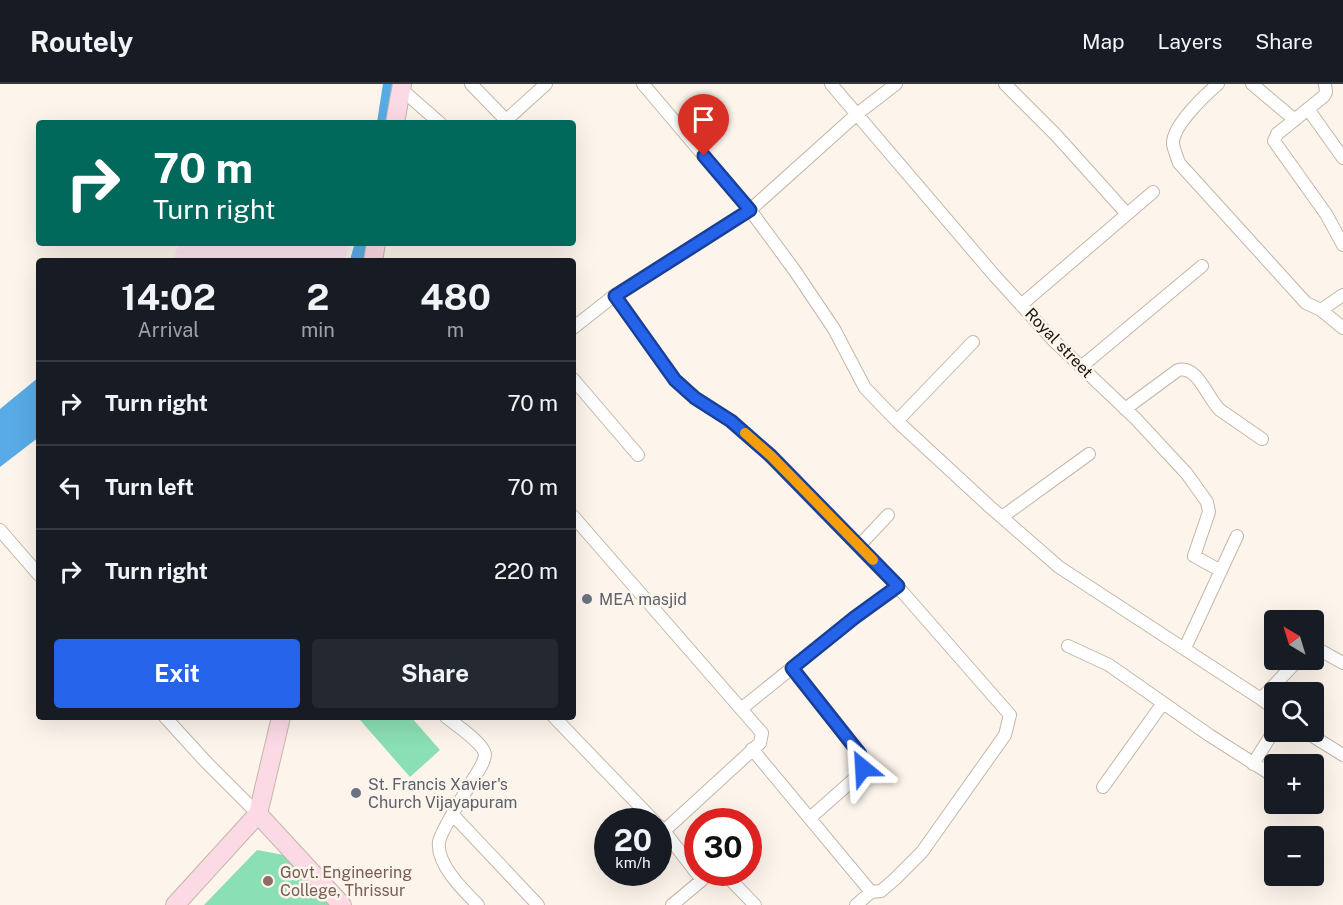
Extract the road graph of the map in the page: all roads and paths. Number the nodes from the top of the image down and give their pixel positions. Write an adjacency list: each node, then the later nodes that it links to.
1 (471, 84): 15 (street)
2 (546, 84): 16 (street)
3 (643, 84): 20 (street)
4 (831, 84): 12 (street, Royal street)
5 (896, 84): 12 (street)
6 (1005, 84): 21 (street)
7 (1218, 84): 27 (street)
8 (1252, 84): 17 (street)
9 (1325, 84): 11 (street)
10 (401, 86): 13 (main road); 14 (street)
11 (1308, 109): 17 (street); 18 (street)
12 (857, 114): 20 (street); 26 (street, Royal street)
13 (395, 120)
14 (437, 120)
15 (503, 120)
16 (507, 120)
17 (1295, 120): 22 (street)
18 (1343, 158)
19 (1153, 192): 21 (street)
20 (750, 210): 25 (street); 34 (street)
21 (1126, 214): 26 (street)
22 (1343, 245)
23 (1202, 266): 31 (street)
24 (1343, 295): 27 (street)
25 (615, 296): 28 (street); 43 (street)
26 (1021, 304): 31 (street, Royal street)
27 (1321, 310): 29 (street)
28 (576, 326)
29 (1343, 328)
30 (973, 342): 34 (street)
31 (1081, 367): 33 (street, Royal street)
32 (576, 383): 37 (street)
33 (1125, 409): 35 (street); 44 (street, Royal street)
34 (897, 421): 39 (street)
35 (1262, 439)
36 (1089, 454): 39 (street)
37 (638, 455)
38 (888, 515): 43 (street)
39 (1002, 517): 48 (street)
40 (576, 519): 56 (street)
41 (0, 530): 45 (street)
42 (1237, 536): 44 (street)
43 (859, 546): 46 (street)
44 (1221, 571): 48 (street)
45 (36, 572)
46 (898, 586): 51 (street); 77 (street)
47 (1068, 646): 55 (street)
48 (1185, 648): 53 (street)
49 (1324, 652): 50 (street)
50 (1343, 663)
51 (792, 668): 56 (street); 72 (street)
52 (1289, 670): 53 (street)
53 (1261, 699): 54 (street)
54 (1264, 701)
55 (1163, 703): 65 (street); 67 (street)
56 (741, 709): 63 (street)
57 (168, 720): 69 (street)
58 (280, 720): 69 (main road)
59 (450, 720): 70 (street)
60 (557, 720): 68 (street)
61 (1267, 742): 65 (street)
62 (1322, 742): 64 (street)
63 (752, 749): 71 (street); 72 (street)
64 (1343, 755)
65 (1253, 764): 66 (street)
66 (1264, 770)
67 (1103, 787)
68 (642, 808)
69 (258, 814): 78 (main road); 79 (main road)
70 (453, 815): 80 (street); 81 (street)
71 (672, 815)
72 (810, 818): 77 (street)
73 (672, 840): 74 (street)
74 (684, 853)
75 (694, 886): 82 (street)
76 (737, 886): 83 (street)
77 (871, 892): 84 (street)
78 (175, 905)
79 (342, 905)
80 (478, 905)
81 (538, 905)
82 (672, 905)
83 (755, 905)
84 (856, 905)

